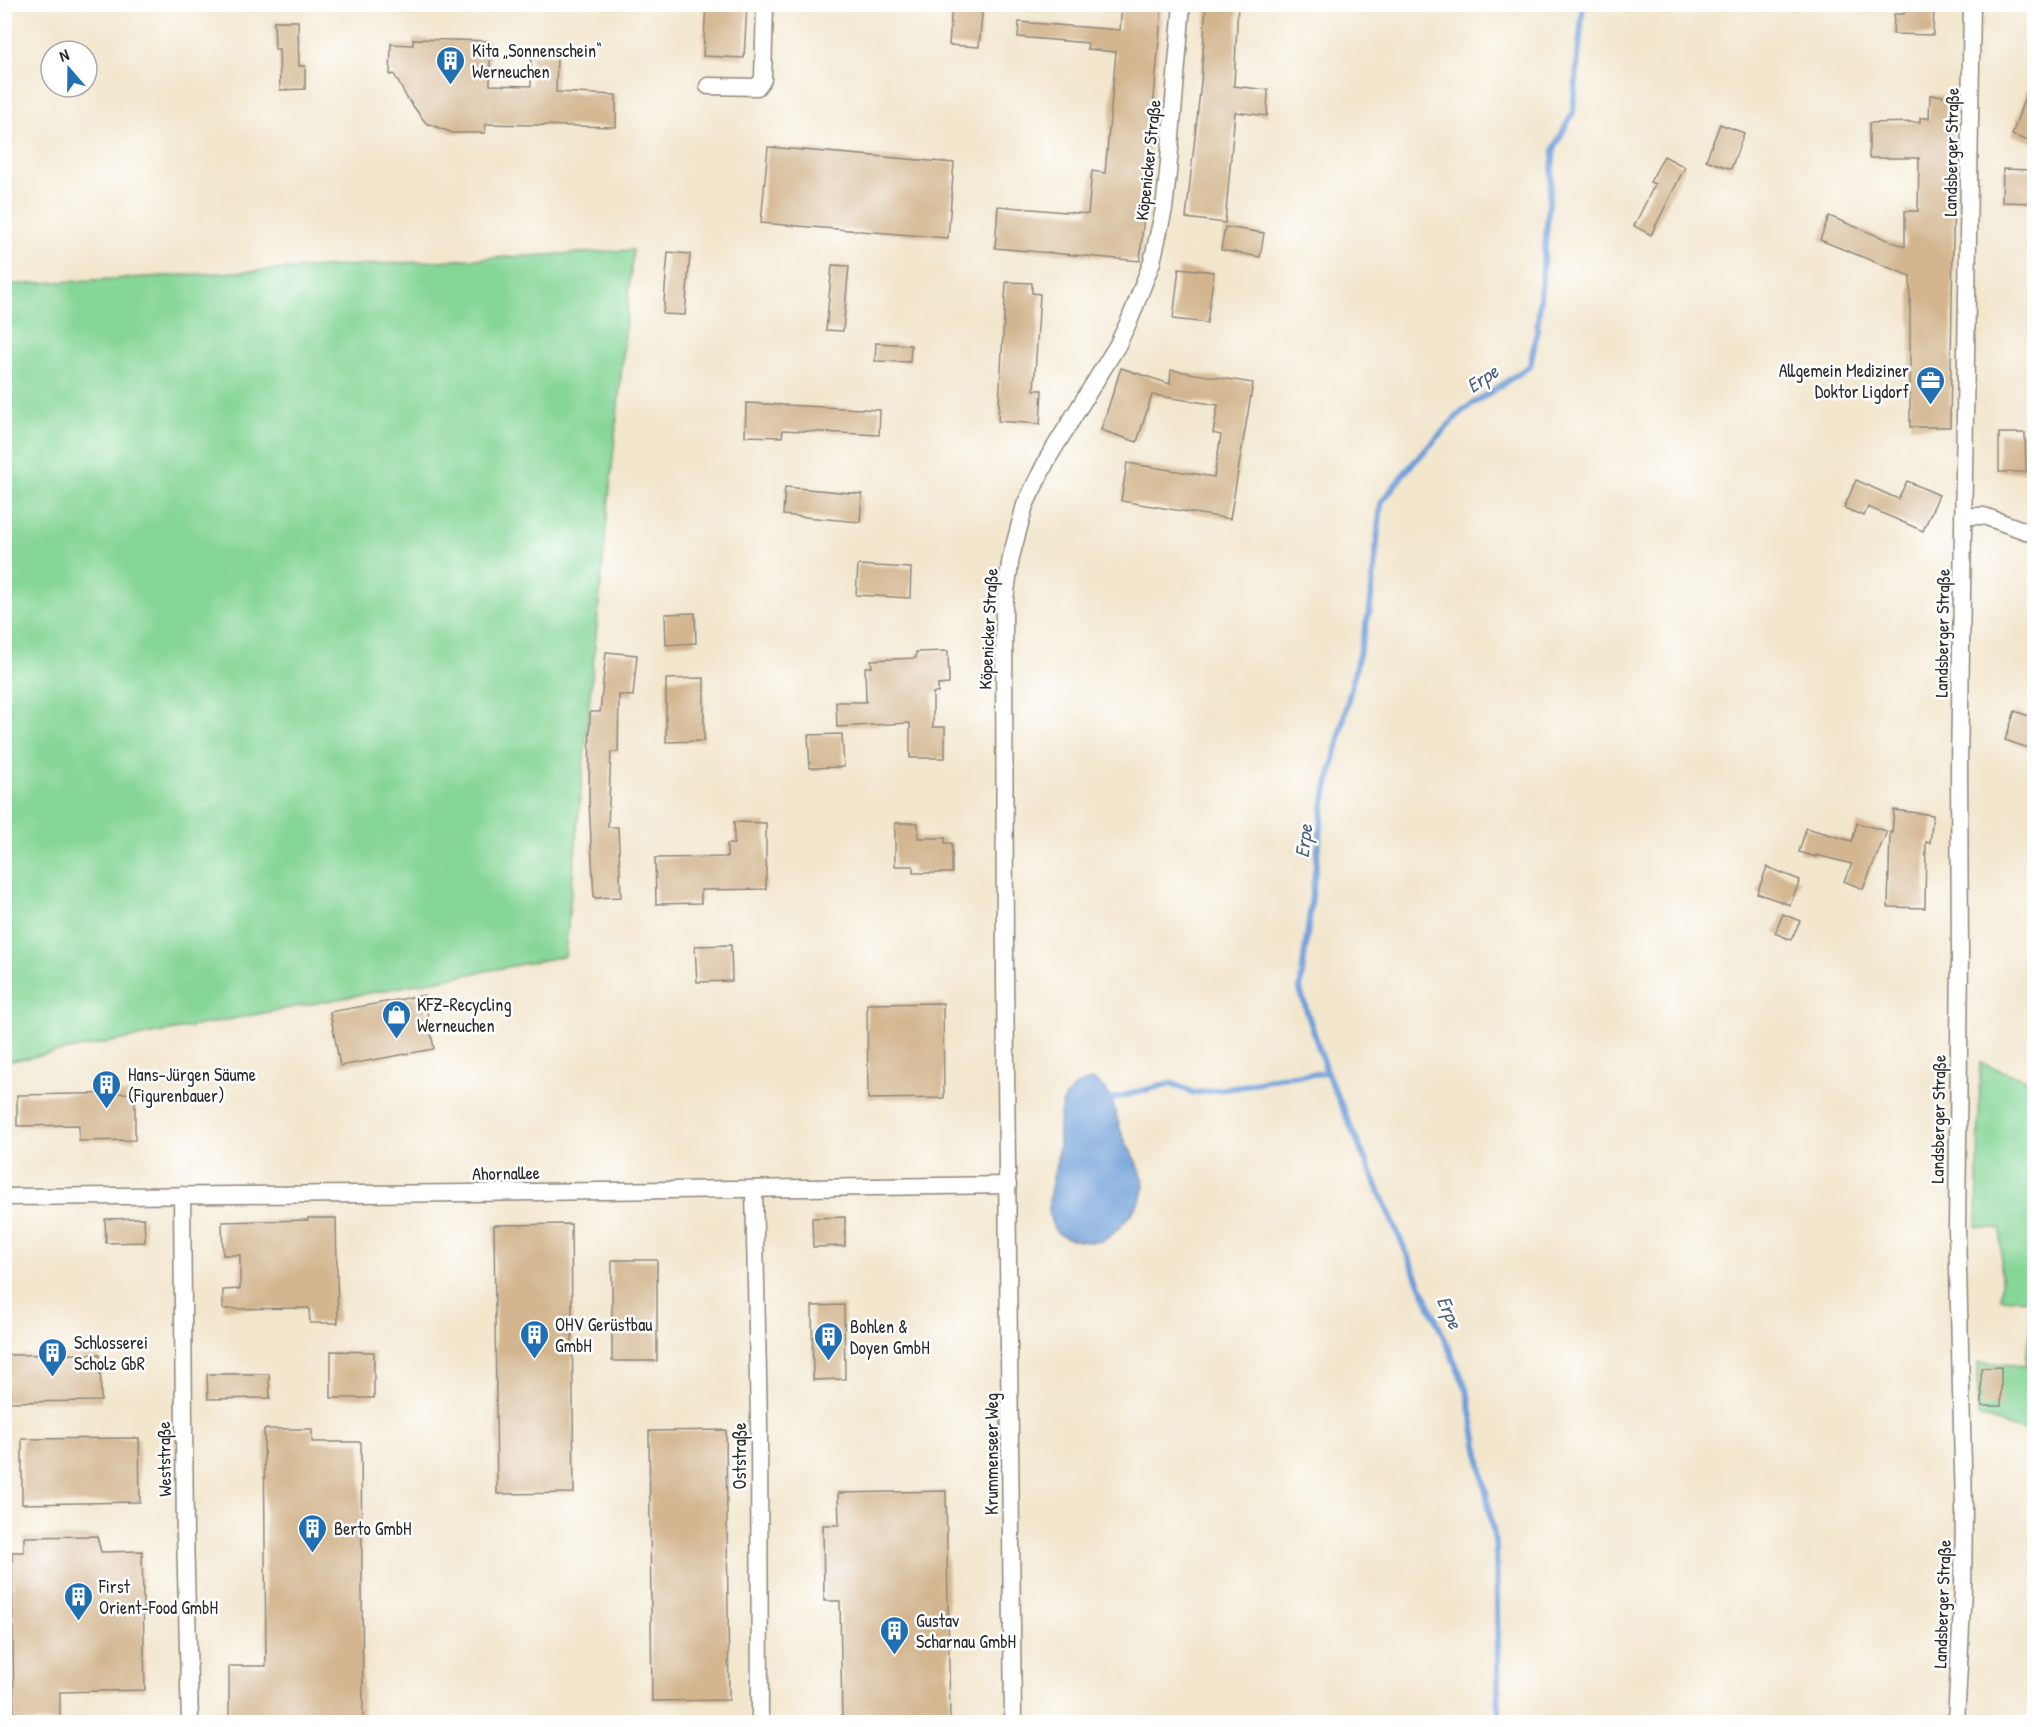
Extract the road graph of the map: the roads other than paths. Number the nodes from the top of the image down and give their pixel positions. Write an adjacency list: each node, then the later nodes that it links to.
1 (765, 4): 4 (street)
2 (1182, 4): 7 (street, Köpenicker Straße)
3 (1972, 4): 5 (street, Landsberger Straße)
4 (708, 86)
5 (1963, 516): 6 (street); 14 (street, Landsberger Straße)
6 (2034, 534)
7 (1008, 1185): 8 (street, Ahornallee); 13 (street, Krummenseer Weg)
8 (754, 1189): 9 (street, Ahornallee); 12 (street, Oststraße)
9 (182, 1195): 10 (street, Ahornallee); 11 (street, Weststraße)
10 (4, 1197)
11 (190, 1722)
12 (760, 1722)
13 (1013, 1722)
14 (1956, 1722)

